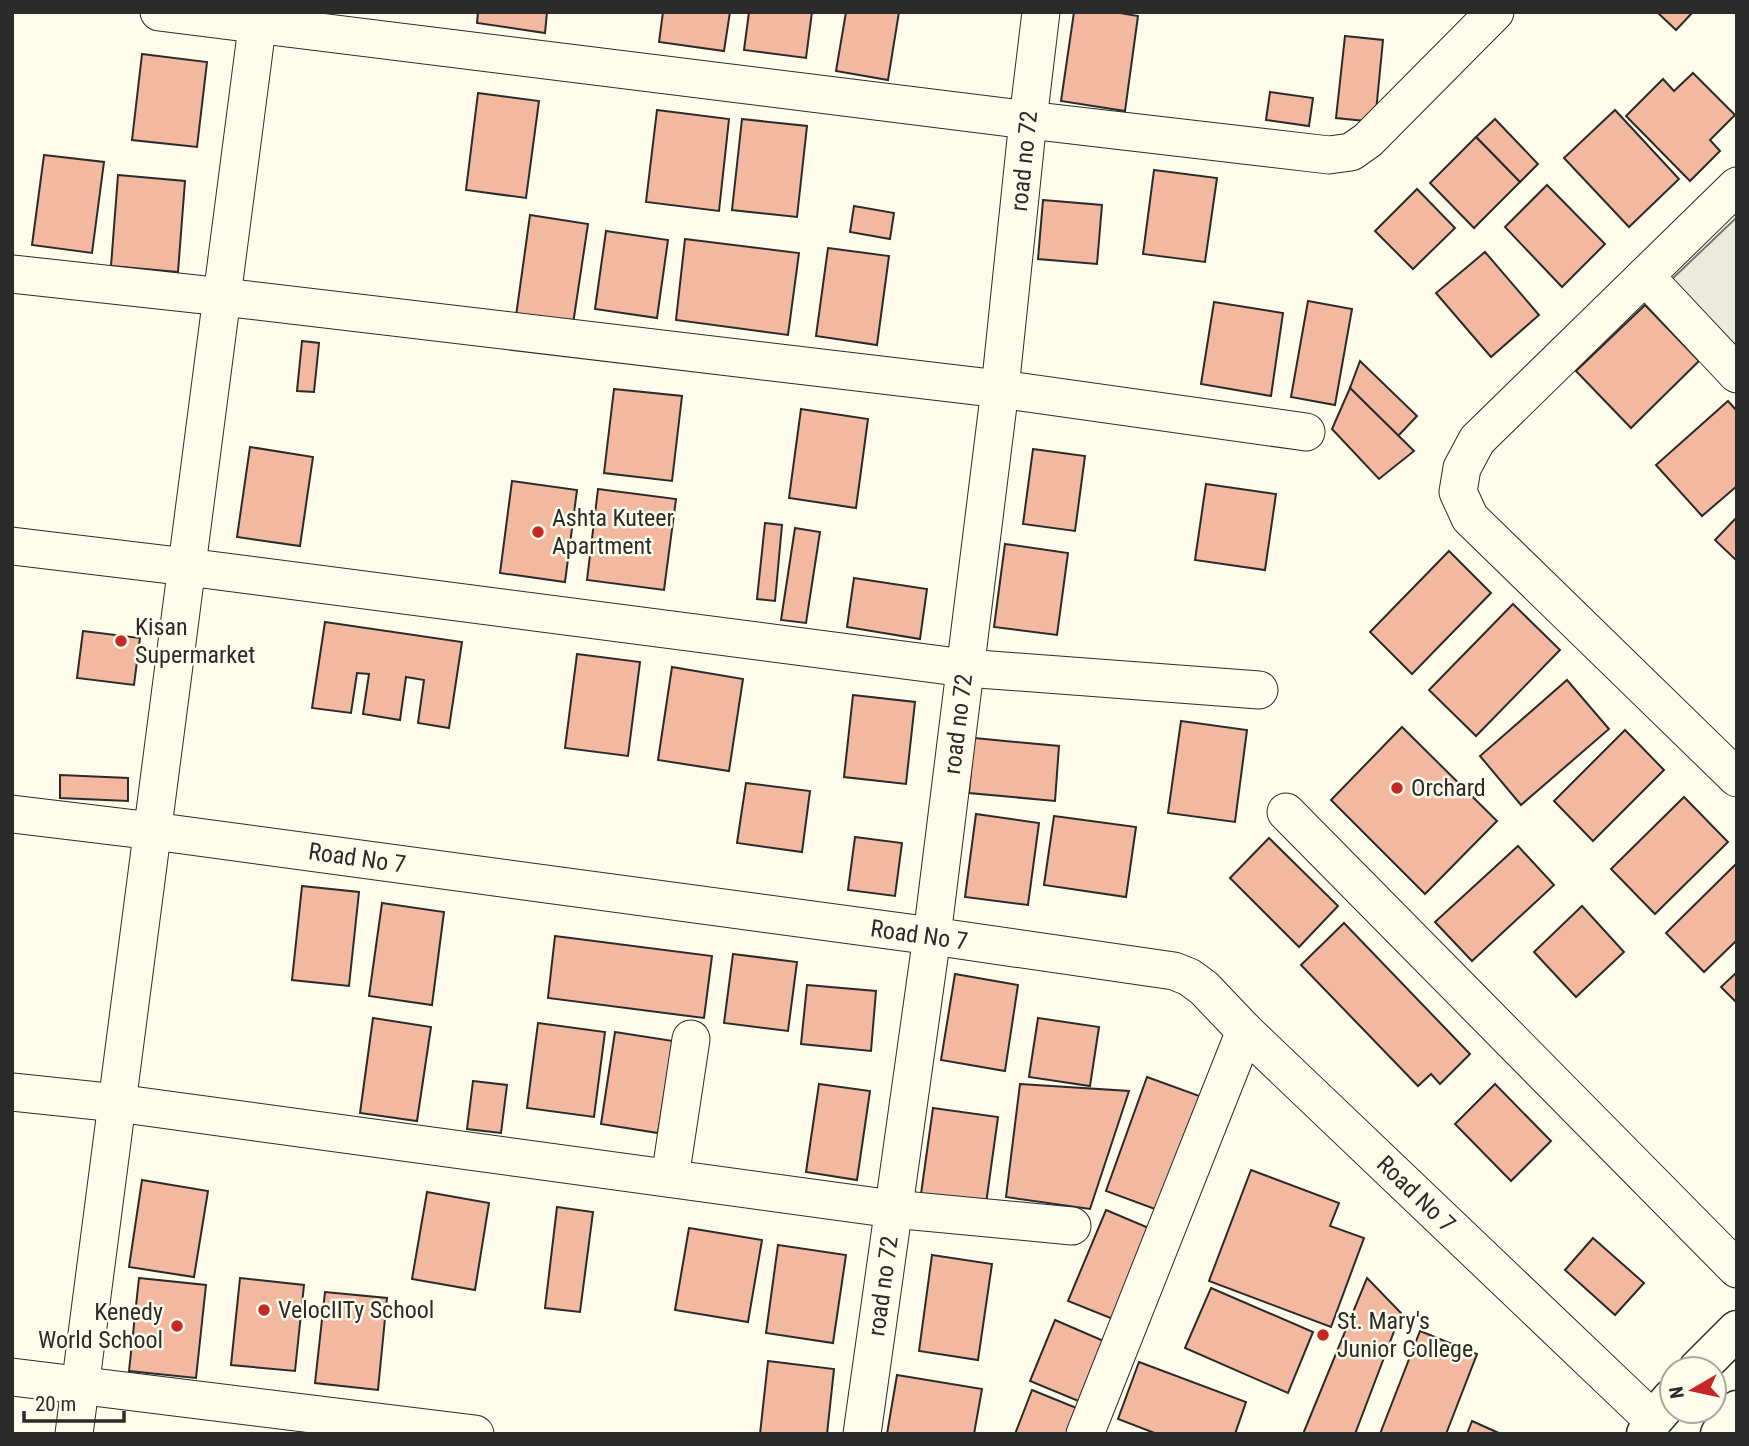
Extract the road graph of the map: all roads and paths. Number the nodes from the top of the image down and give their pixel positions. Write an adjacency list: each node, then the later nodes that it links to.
1 (159, 12): 4 (street)
2 (1041, 12): 5 (street, road no 72)
3 (1495, 12): 5 (street)
4 (258, 19): 5 (street); 9 (street)
5 (1028, 120): 11 (street, road no 72)
6 (1737, 186): 8 (street)
7 (12, 274): 9 (street)
8 (1645, 276): 10 (street); 17 (street)
9 (223, 297): 11 (street); 14 (street)
10 (1737, 374)
11 (1000, 389): 12 (street); 15 (street, road no 72)
12 (1306, 432)
13 (12, 546): 14 (street)
14 (187, 567): 15 (street); 20 (street)
15 (965, 668): 16 (street); 21 (street, road no 72)
16 (1259, 690)
17 (1737, 778)
18 (1286, 812): 29 (street)
19 (12, 814): 20 (street, Road No 7)
20 (153, 831): 21 (street, Road No 7); 25 (street)
21 (932, 936): 22 (street, Road No 7); 27 (street, road no 72)
22 (1245, 1031): 35 (street, Road No 7); 39 (street)
23 (691, 1039): 26 (street)
24 (12, 1092): 25 (street)
25 (117, 1104): 26 (street); 33 (street)
26 (670, 1178): 27 (street)
27 (893, 1209): 28 (street); 38 (street, road no 72)
28 (1073, 1226)
29 (1737, 1269)
30 (1737, 1330): 31 (main road)
31 (1712, 1355)
32 (12, 1377): 33 (street)
33 (80, 1386): 36 (street); 37 (street)
34 (1737, 1410): 40 (main road)
35 (1657, 1417)
36 (74, 1434)
37 (475, 1434)
38 (862, 1434)
39 (1085, 1434)
40 (1720, 1434)

